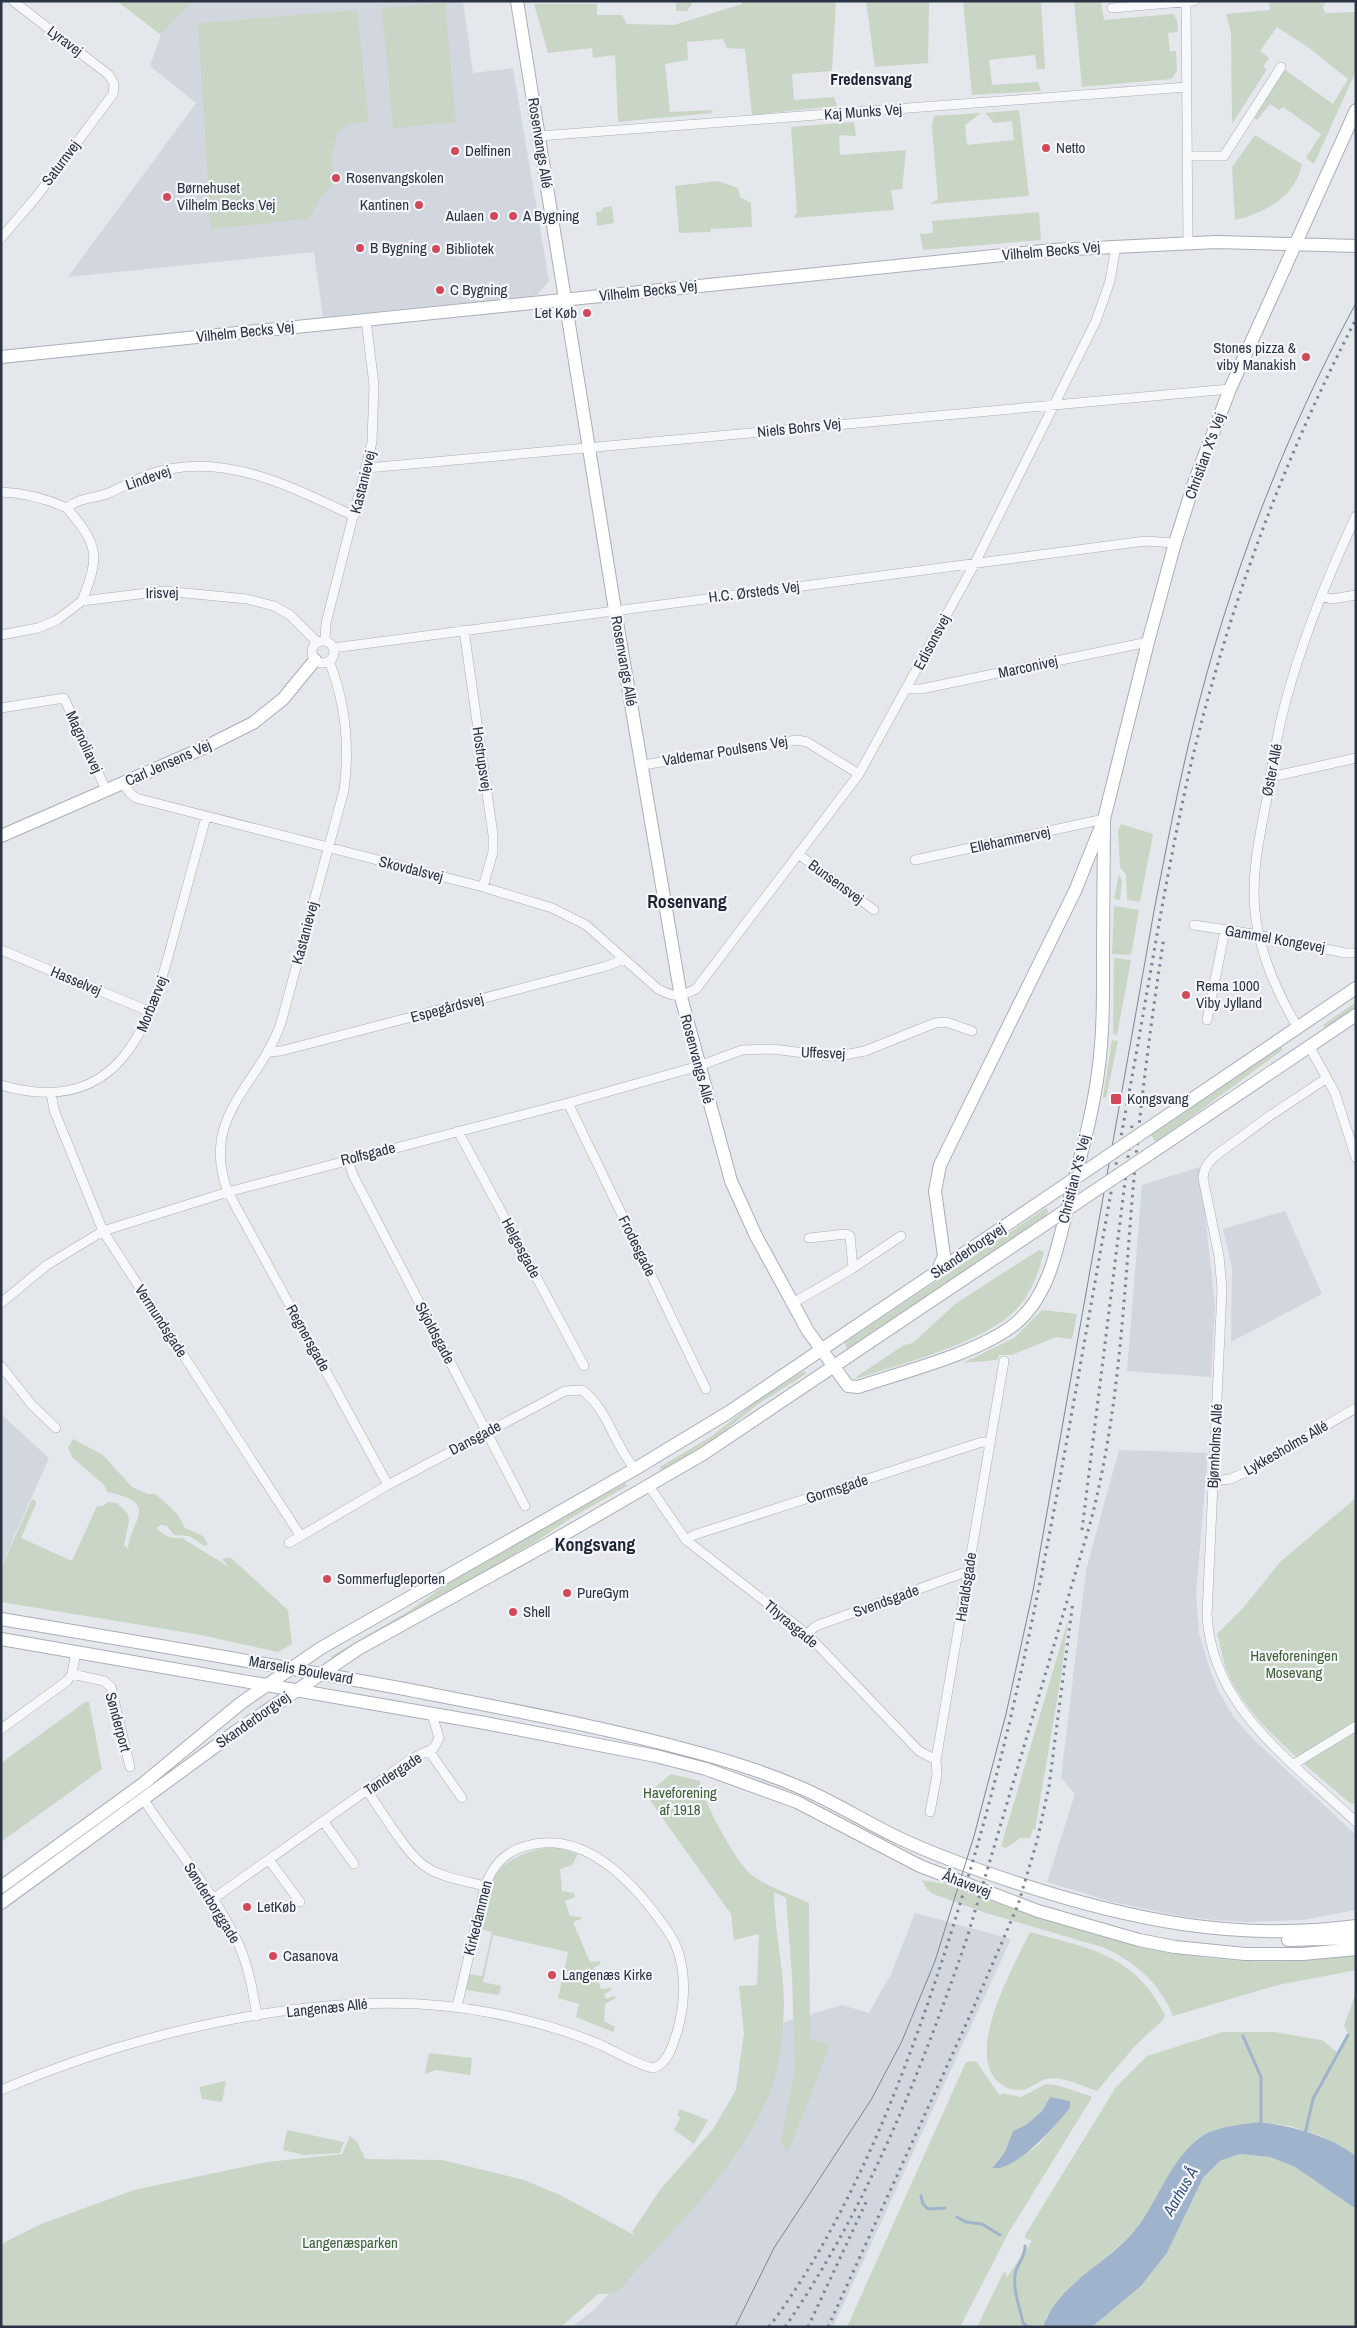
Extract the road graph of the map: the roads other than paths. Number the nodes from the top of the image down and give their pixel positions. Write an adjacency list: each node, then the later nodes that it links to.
1 (13, 1): 7 (street, Lyravej)
2 (518, 1): 10 (street, Rosenvangs Allé)
3 (1194, 1): 4 (street)
4 (1186, 2): 5 (street); 8 (street)
5 (1112, 8)
6 (1281, 67): 11 (street)
7 (114, 84): 12 (street, Saturnvej)
8 (1187, 87): 10 (street, Kaj Munks Vej); 11 (street)
9 (1356, 110): 14 (street, Christian X's Vej)
10 (539, 136): 17 (street, Rosenvangs Allé)
11 (1188, 156): 13 (street)
12 (1, 238)
13 (1188, 243): 14 (street, Vilhelm Becks Vej); 15 (street, Vilhelm Becks Vej)
14 (1295, 244): 16 (street, Vilhelm Becks Vej); 20 (street, Christian X's Vej)
15 (1116, 246): 17 (street, Vilhelm Becks Vej); 21 (street, Edisonsvej)
16 (1356, 246)
17 (565, 299): 18 (street, Vilhelm Becks Vej); 22 (street, Rosenvangs Allé)
18 (366, 320): 19 (street, Vilhelm Becks Vej); 23 (street, Kastanievej)
19 (1, 357)
20 (1230, 389): 21 (street, Niels Bohrs Vej); 28 (street, Christian X's Vej)
21 (1055, 404): 22 (street, Niels Bohrs Vej); 29 (street, Edisonsvej)
22 (590, 448): 23 (street, Niels Bohrs Vej); 33 (street, Rosenvangs Allé)
23 (367, 468): 26 (street, Kastanievej)
24 (1, 492): 25 (street)
25 (68, 508): 26 (street, Lindevej); 32 (street)
26 (354, 516): 36 (street, Kastanievej)
27 (1356, 516): 31 (street, Øster Allé)
28 (1175, 543): 29 (street, H.C. Ørsteds Vej); 37 (street, Christian X's Vej)
29 (975, 563): 33 (street, H.C. Ørsteds Vej); 41 (street, Edisonsvej)
30 (1356, 595): 31 (street)
31 (1321, 596): 46 (street, Øster Allé)
32 (82, 600): 35 (street); 36 (street, Irisvej)
33 (615, 610): 34 (street, H.C. Ørsteds Vej); 44 (street, Rosenvangs Allé)
34 (464, 630): 38 (street, H.C. Ørsteds Vej); 55 (street, Hostrupsvej)
35 (1, 635)
36 (321, 641): 38 (street); 39 (street)
37 (1148, 642): 41 (street, Marconivej); 50 (street, Christian X's Vej)
38 (333, 648): 40 (street)
39 (315, 660): 40 (street); 47 (street, Carl Jensens Vej)
40 (329, 661): 52 (street, Kastanievej)
41 (907, 689): 45 (street, Edisonsvej)
42 (1, 708): 48 (street, Magnoliavej)
43 (1356, 758): 46 (street)
44 (643, 765): 45 (street, Valdemar Poulsens Vej); 64 (street, Rosenvangs Allé)
45 (859, 774): 53 (street, Edisonsvej)
46 (1270, 778): 59 (street, Øster Allé)
47 (124, 783): 48 (street, Carl Jensens Vej); 49 (street, Skovdalsvej)
48 (106, 790): 51 (street, Carl Jensens Vej)
49 (206, 817): 52 (street, Skovdalsvej); 65 (street, Morbærvej)
50 (1104, 820): 54 (street, Ellehammervej); 85 (street, Christian X's Vej); 92 (street, Christian X's Vej)
51 (1, 836)
52 (328, 848): 55 (street, Skovdalsvej); 71 (street, Kastanievej)
53 (798, 854): 56 (street, Bunsensvej); 64 (street, Edisonsvej)
54 (915, 860)
55 (483, 888): 62 (street, Skovdalsvej)
56 (874, 910)
57 (1194, 925): 58 (street, Gammel Kongevej)
58 (1226, 930): 59 (street, Gammel Kongevej); 67 (street)
59 (1259, 935): 61 (street, Gammel Kongevej); 68 (street, Øster Allé)
60 (1, 950): 65 (street, Hasselvej)
61 (1356, 953)
62 (624, 959): 64 (street, Skovdalsvej); 71 (street, Espegårdsvej)
63 (1356, 988): 68 (street, Skanderborgvej)
64 (681, 997): 72 (street, Rosenvangs Allé)
65 (151, 1012): 75 (street, Morbærvej)
66 (1356, 1015): 70 (street, Skanderborgvej)
67 (1207, 1020)
68 (1298, 1028): 70 (street); 85 (street, Skanderborgvej, bridge)
69 (972, 1031): 72 (street, Uffesvej)
70 (1309, 1046): 73 (street); 92 (street, Skanderborgvej, bridge)
71 (269, 1052): 80 (street, Kastanievej)
72 (699, 1066): 76 (street, Rolfsgade); 87 (street, Rosenvangs Allé)
73 (1327, 1078): 78 (street); 99 (street, Bjørnholms Allé)
74 (1, 1085): 75 (street, Morbærvej)
75 (51, 1093): 81 (street, Vermundsgade)
76 (568, 1103): 77 (street, Rolfsgade); 93 (street, Frodesgade)
77 (458, 1131): 79 (street, Rolfsgade); 91 (street, Helgesgade)
78 (1356, 1158)
79 (348, 1159): 80 (street, Rolfsgade); 96 (street, Skjoldsgade)
80 (228, 1192): 81 (street, Rolfsgade); 100 (street, Regnersgade)
81 (103, 1231): 86 (street, Rolfsgade); 103 (street, Vermundsgade)
82 (902, 1236): 84 (street)
83 (809, 1238): 84 (street)
84 (853, 1268): 87 (street)
85 (937, 1272): 88 (street, Skanderborgvej)
86 (1, 1303)
87 (793, 1303): 88 (street, Rosenvangs Allé)
88 (821, 1350): 92 (street, Christian X's Vej); 98 (street, Skanderborgvej)
89 (1004, 1361): 97 (street, Haraldsgade)
90 (1, 1366): 95 (street)
91 (584, 1366)
92 (834, 1368): 101 (street, Skanderborgvej)
93 (706, 1389)
94 (1356, 1408): 99 (street, Lykkesholms Allé)
95 (56, 1428)
96 (487, 1432): 98 (street, Dansgade); 100 (street, Dansgade); 102 (street, Skjoldsgade)
97 (989, 1443): 104 (street, Gormsgade); 106 (street, Haraldsgade)
98 (635, 1469): 101 (street); 111 (street, Skanderborgvej)
99 (1214, 1481): 123 (street, Bjørnholms Allé)
100 (388, 1485): 103 (street, Dansgade)
101 (649, 1486): 104 (street, Thyrasgade); 113 (street, Skanderborgvej)
102 (525, 1506)
103 (300, 1535): 105 (street, Dansgade)
104 (686, 1540): 108 (street, Thyrasgade)
105 (289, 1543)
106 (968, 1573): 108 (street, Svendsgade); 122 (street, Haraldsgade)
107 (1, 1619): 111 (street, Marselis Boulevard)
108 (806, 1634): 122 (street, Thyrasgade)
109 (1, 1639): 110 (street, Marselis Boulevard)
110 (76, 1651): 112 (street); 114 (street, Marselis Boulevard)
111 (291, 1668): 113 (street, Marselis Boulevard); 114 (street, Skanderborgvej)
112 (72, 1674): 119 (street); 124 (street, Sønderport)
113 (320, 1674): 115 (street, Skanderborgvej); 118 (street, Marselis Boulevard)
114 (267, 1685): 115 (street, Marselis Boulevard); 134 (street, Skanderborgvej)
115 (296, 1690): 116 (street, Marselis Boulevard); 127 (street, Skanderborgvej)
116 (432, 1714): 120 (street, Marselis Boulevard); 121 (street, Tøndergade)
117 (1356, 1726): 123 (street)
118 (599, 1727): 138 (street, Åhavevej)
119 (1, 1729)
120 (596, 1744): 141 (street, Åhavevej)
121 (429, 1751): 125 (street, Tøndergade); 126 (street)
122 (936, 1760): 128 (street, Haraldsgade)
123 (1294, 1764): 130 (street, Bjørnholms Allé)
124 (130, 1767)
125 (367, 1791): 129 (street, Tøndergade); 133 (street)
126 (462, 1798)
127 (144, 1800): 135 (street, Sønderborggade); 137 (street, Skanderborgvej)
128 (930, 1812)
129 (323, 1822): 131 (street, Tøndergade); 132 (street)
130 (1356, 1822)
131 (269, 1860): 135 (street, Tøndergade); 136 (street)
132 (354, 1864)
133 (484, 1886): 142 (street, Kirkedammen); 144 (street, Kirkedammen)
134 (1, 1887)
135 (213, 1899): 143 (street, Sønderborggade)
136 (300, 1902)
137 (1, 1904)
138 (1179, 1925): 139 (street, Åhavevej); 140 (street)
139 (1356, 1926)
140 (1356, 1938)
141 (1356, 1949)
142 (457, 2007): 143 (street, Langenæs Allé); 144 (street, Langenæs Allé)
143 (257, 2016): 145 (street, Langenæs Allé)
144 (653, 2068)
145 (1, 2090)

